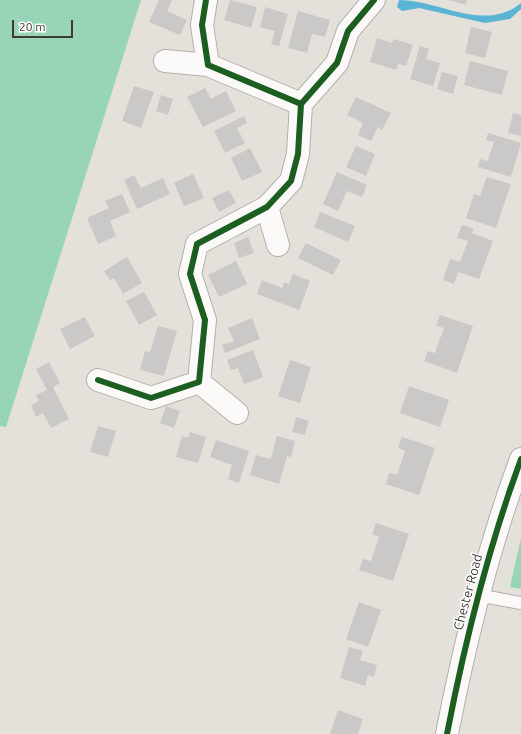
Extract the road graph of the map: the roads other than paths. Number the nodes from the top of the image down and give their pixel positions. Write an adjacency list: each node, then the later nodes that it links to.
1 (206, 0): 4 (street)
2 (374, 0): 5 (street)
3 (165, 61): 4 (street)
4 (208, 65): 5 (street)
5 (301, 104): 6 (street)
6 (267, 207): 7 (street); 9 (street)
7 (278, 245)
8 (98, 380): 9 (street)
9 (199, 382): 10 (street)
10 (238, 413)
11 (521, 459): 12 (street, Chester Road)
12 (477, 595): 13 (lane); 14 (street, Chester Road)
13 (521, 603)
14 (447, 734)

